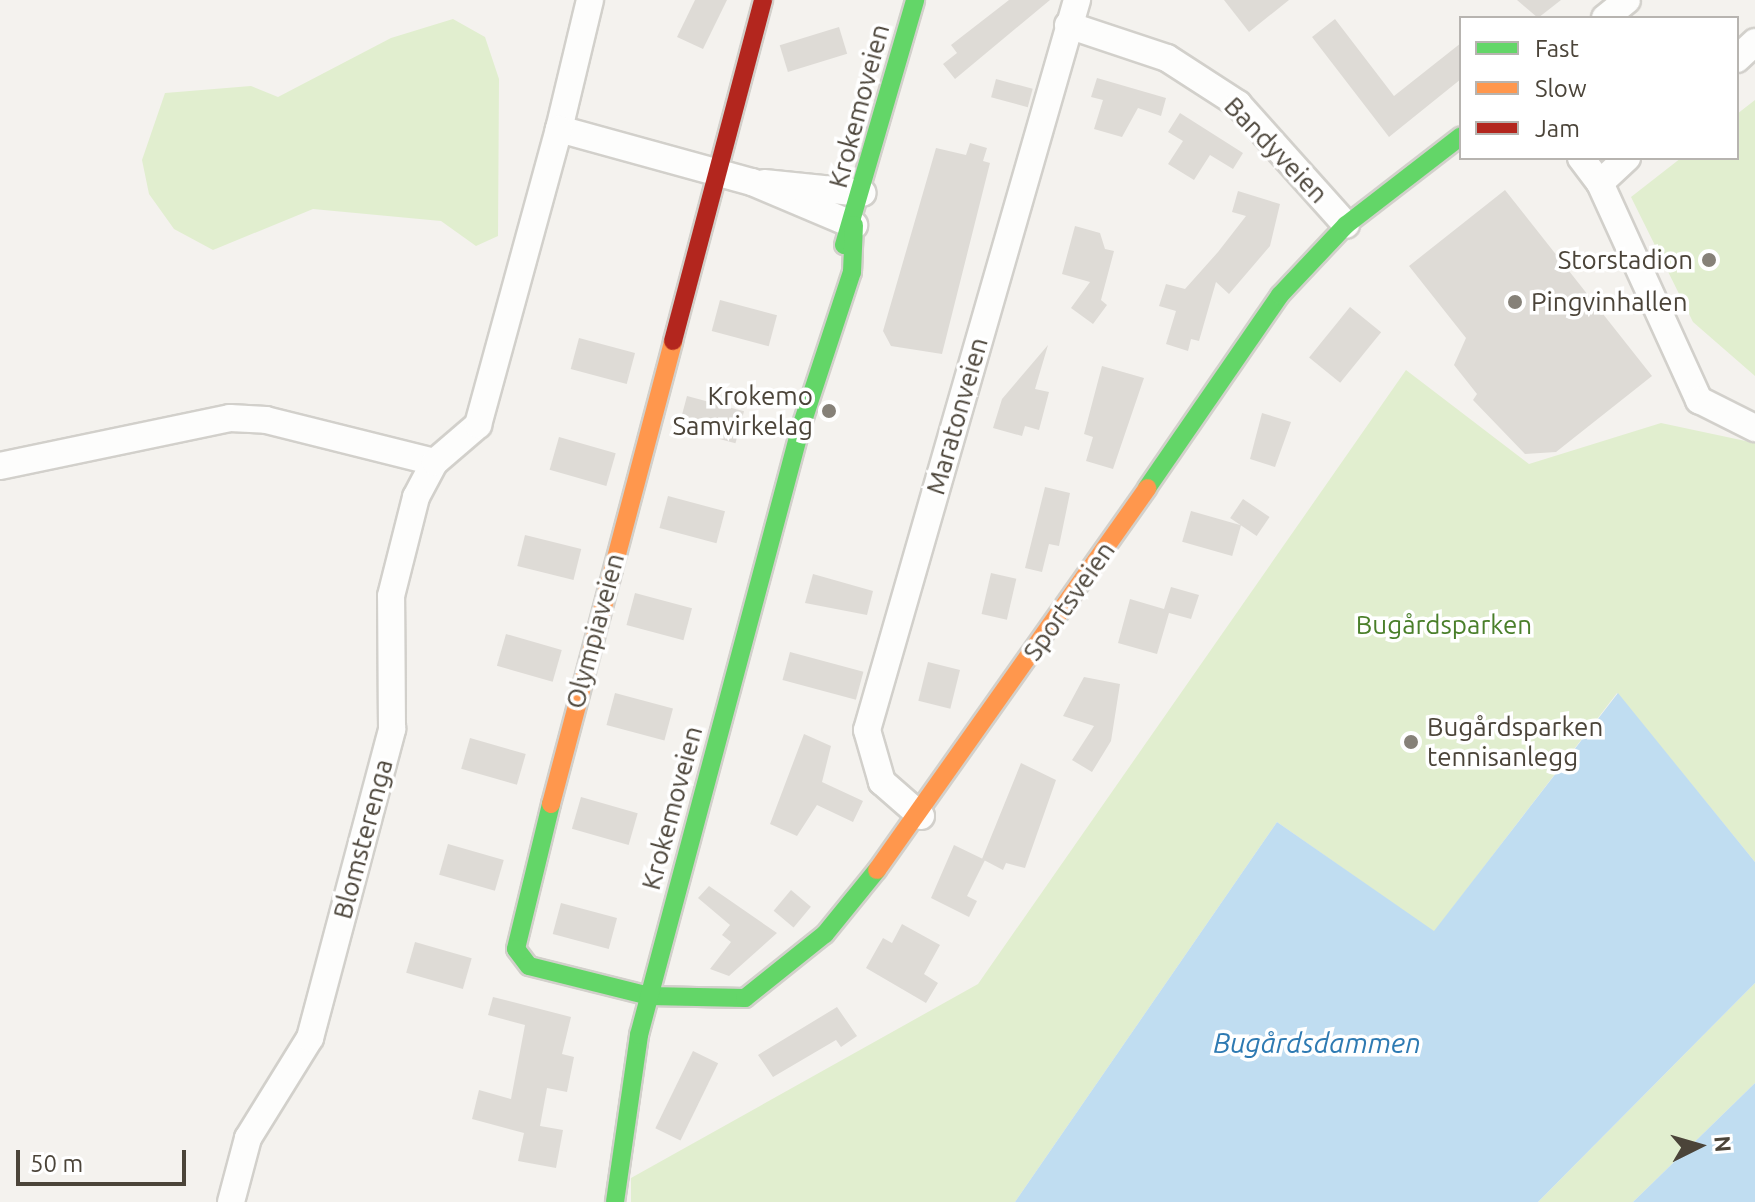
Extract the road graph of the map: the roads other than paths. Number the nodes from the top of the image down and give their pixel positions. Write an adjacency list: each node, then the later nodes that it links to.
1 (590, 0): 9 (street, Blomsterenga)
2 (763, 0): 13 (street, Olympiaveien)
3 (915, 0): 16 (street, Krokemoveien)
4 (1627, 0): 6 (street)
5 (1072, 12): 18 (street, Bandyveien); 22 (street, Maratonveien)
6 (1607, 16)
7 (1755, 42): 8 (street)
8 (1739, 57)
9 (559, 129): 13 (street); 20 (street, Blomsterenga)
10 (1459, 138): 18 (street, Sportsveien)
11 (1583, 160): 15 (street)
12 (1625, 160): 15 (street)
13 (716, 171): 14 (street); 23 (street, Olympiaveien)
14 (752, 182): 16 (street); 17 (street)
15 (1600, 183): 19 (street)
16 (862, 193): 17 (street, Krokemoveien)
17 (854, 225): 23 (street, Krokemoveien)
18 (1346, 225): 22 (street, Sportsveien)
19 (1755, 428)
20 (435, 462): 21 (street); 24 (street, Blomsterenga)
21 (0, 466)
22 (921, 816): 23 (street, Sportsveien)
23 (649, 996): 25 (street, Krokemoveien)
24 (231, 1202)
25 (615, 1202)

